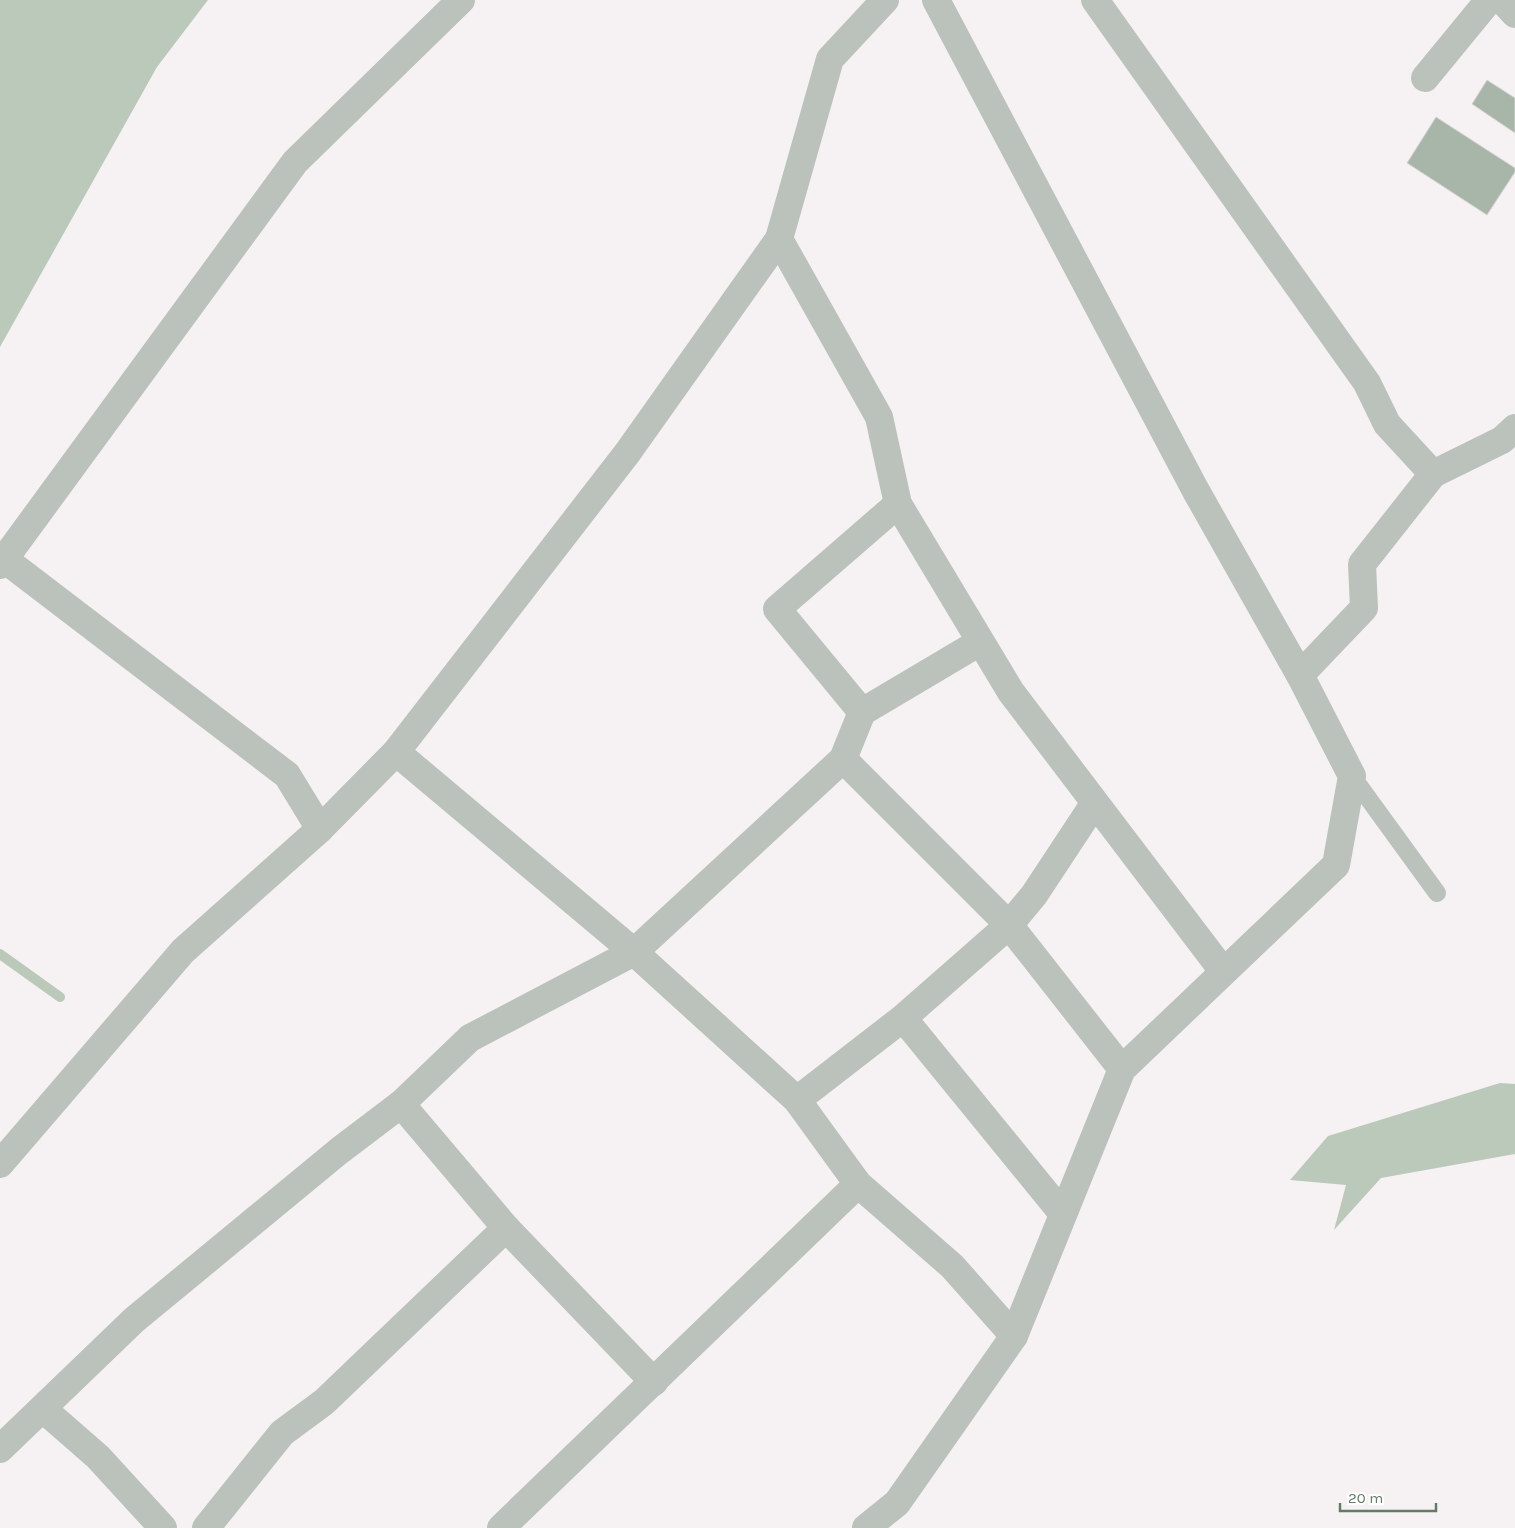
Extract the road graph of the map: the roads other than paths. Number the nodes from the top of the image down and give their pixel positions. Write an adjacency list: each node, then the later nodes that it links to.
1 (461, 0): 13 (street)
2 (885, 0): 9 (street)
3 (936, 0): 15 (street)
4 (1095, 0): 11 (street)
5 (1489, 0): 8 (street)
6 (1502, 0): 7 (street)
7 (1515, 14)
8 (1425, 78)
9 (779, 239): 12 (street); 17 (street)
10 (1515, 428): 11 (street)
11 (1433, 474): 15 (street)
12 (898, 504): 14 (street); 16 (street)
13 (2, 562): 21 (street)
14 (980, 642): 16 (street); 20 (street)
15 (1300, 675): 19 (street)
16 (862, 712): 18 (street)
17 (396, 752): 21 (street); 24 (street)
18 (843, 759): 23 (street); 24 (street)
19 (1352, 776): 22 (lane); 25 (street)
20 (1094, 804): 23 (street); 25 (street)
21 (320, 829): 30 (street)
22 (1437, 893)
23 (1009, 925): 26 (street); 27 (street)
24 (634, 952): 28 (street); 29 (street)
25 (1223, 971): 27 (street)
26 (903, 1018): 28 (street); 32 (street)
27 (1122, 1069): 32 (street)
28 (796, 1100): 31 (street)
29 (401, 1104): 33 (street); 36 (street)
30 (0, 1164)
31 (858, 1184): 34 (street); 35 (street)
32 (1063, 1214): 34 (street)
33 (506, 1228): 35 (street); 39 (street)
34 (1014, 1336): 41 (street)
35 (654, 1382): 40 (street)
36 (42, 1409): 37 (street); 38 (street)
37 (0, 1449)
38 (163, 1528)
39 (206, 1528)
40 (500, 1528)
41 (866, 1528)

